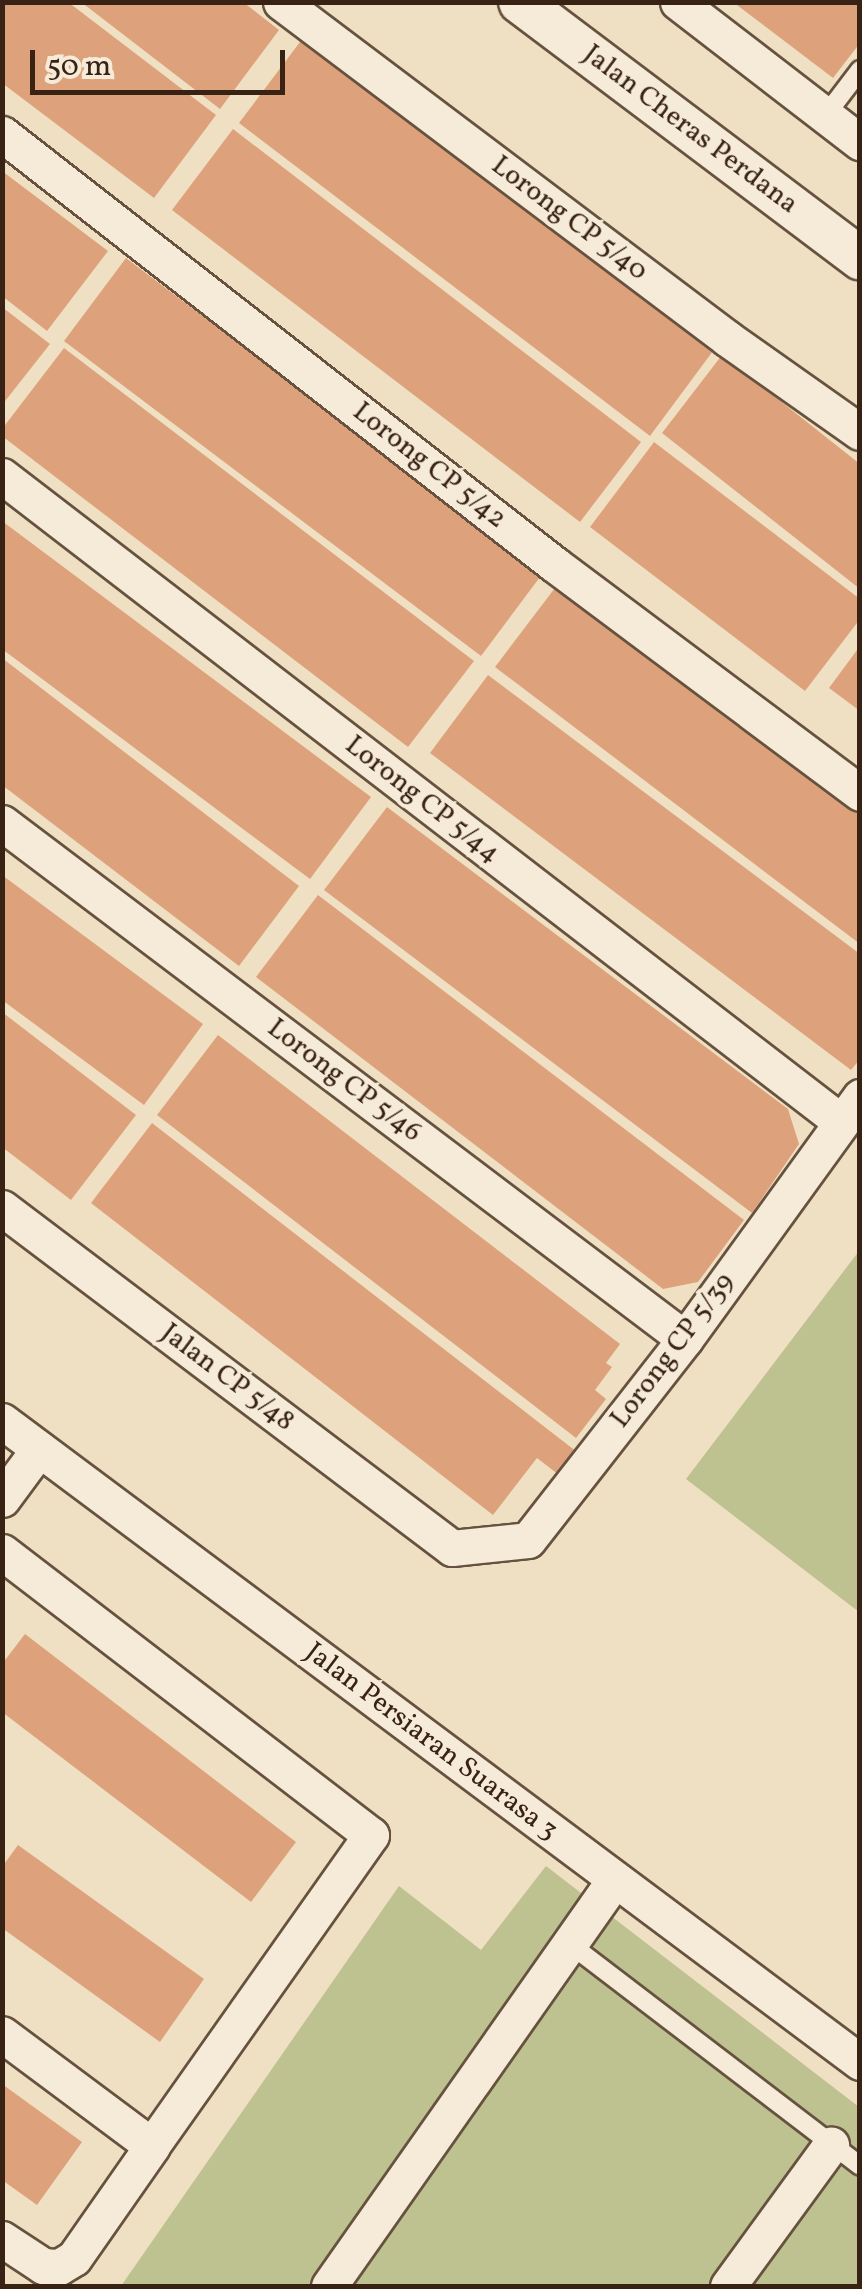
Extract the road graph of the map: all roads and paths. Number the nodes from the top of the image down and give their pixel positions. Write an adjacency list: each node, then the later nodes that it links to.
1 (280, 2): 9 (street, Lorong CP 5/40)
2 (520, 2): 8 (street, Jalan Cheras Perdana)
3 (678, 2): 5 (street)
4 (860, 70): 5 (lane)
5 (825, 116): 7 (street)
6 (2, 134): 11 (street, Lorong CP 5/42)
7 (860, 142)
8 (860, 258)
9 (860, 432)
10 (2, 476): 13 (street, Lorong CP 5/44)
11 (860, 793)
12 (2, 823): 15 (street, Lorong CP 5/46)
13 (850, 1110): 15 (street, Lorong CP 5/39)
14 (2, 1208): 19 (street, Jalan CP 5/48)
15 (685, 1339): 19 (street, Lorong CP 5/39)
16 (2, 1421): 17 (street, Jalan Persiaran Suarasa 3)
17 (39, 1449): 18 (street); 21 (street, Jalan Persiaran Suarasa 3)
18 (2, 1498)
19 (452, 1548)
20 (2, 1552): 26 (street)
21 (615, 1880): 22 (street); 24 (street, Jalan Persiaran Suarasa 3)
22 (570, 1944): 25 (lane); 29 (street)
23 (2, 2034): 26 (street)
24 (860, 2062)
25 (831, 2145): 27 (lane); 30 (street)
26 (152, 2146): 28 (street)
27 (860, 2166)
28 (2, 2239)
29 (329, 2286)
30 (728, 2286)

